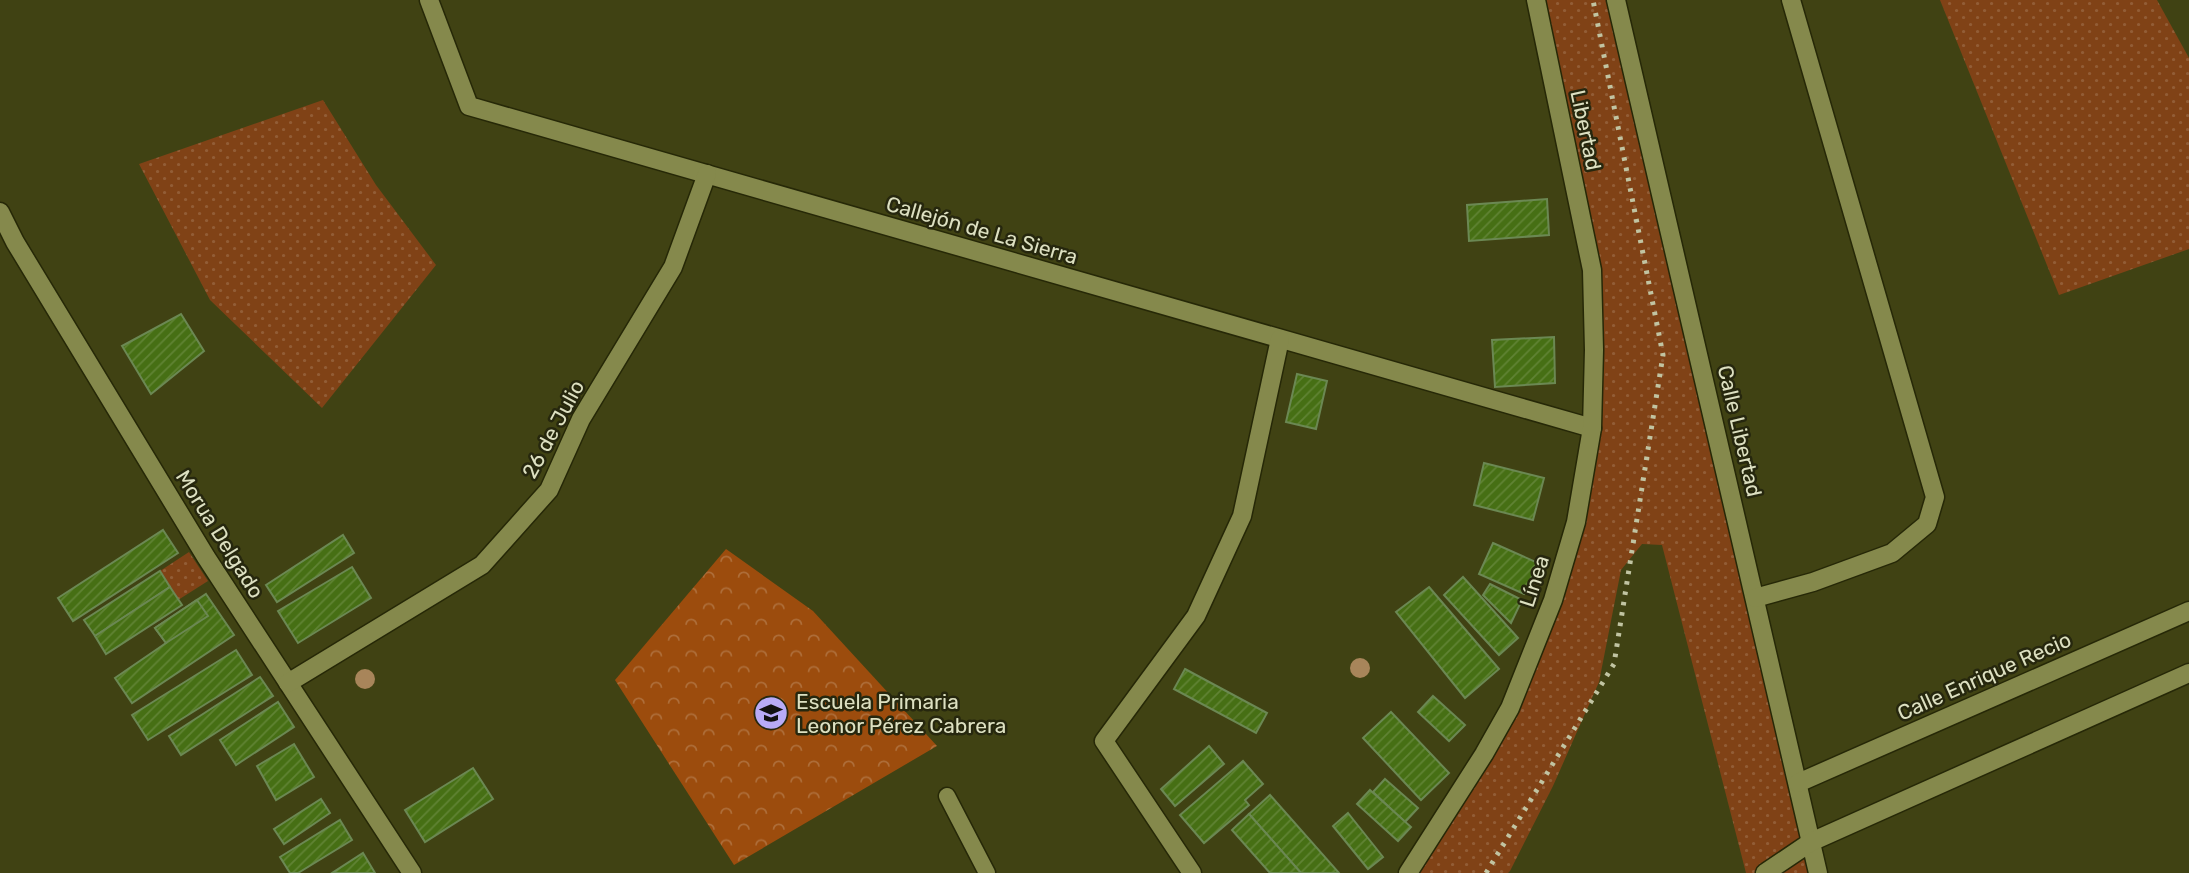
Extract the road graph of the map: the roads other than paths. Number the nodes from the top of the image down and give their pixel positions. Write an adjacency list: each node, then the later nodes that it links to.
1 (429, 0): 5 (street, Callejón de La Sierra)
2 (1535, 0): 7 (street, Libertad)
3 (1616, 0): 10 (street, Calle Libertad)
4 (1791, 0): 10 (street)
5 (707, 174): 8 (street, Callejón de La Sierra); 13 (street, 26 de Julio)
6 (0, 212): 13 (street, Morua Delgado)
7 (1592, 270): 9 (street, Línea)
8 (1280, 339): 9 (street, Callejón de La Sierra); 19 (street)
9 (1592, 428): 20 (street, Línea)
10 (1755, 598): 14 (street, Calle Libertad)
11 (2189, 611): 14 (street, Calle Enrique Recio)
12 (2189, 673): 16 (street)
13 (288, 683): 17 (street, Morua Delgado)
14 (1798, 783): 16 (street, Calle Libertad)
15 (947, 796): 18 (lane)
16 (1811, 842): 21 (street); 22 (street, Calle Libertad)
17 (412, 873)
18 (987, 873)
19 (1192, 873)
20 (1409, 873)
21 (1765, 873)
22 (1818, 873)

